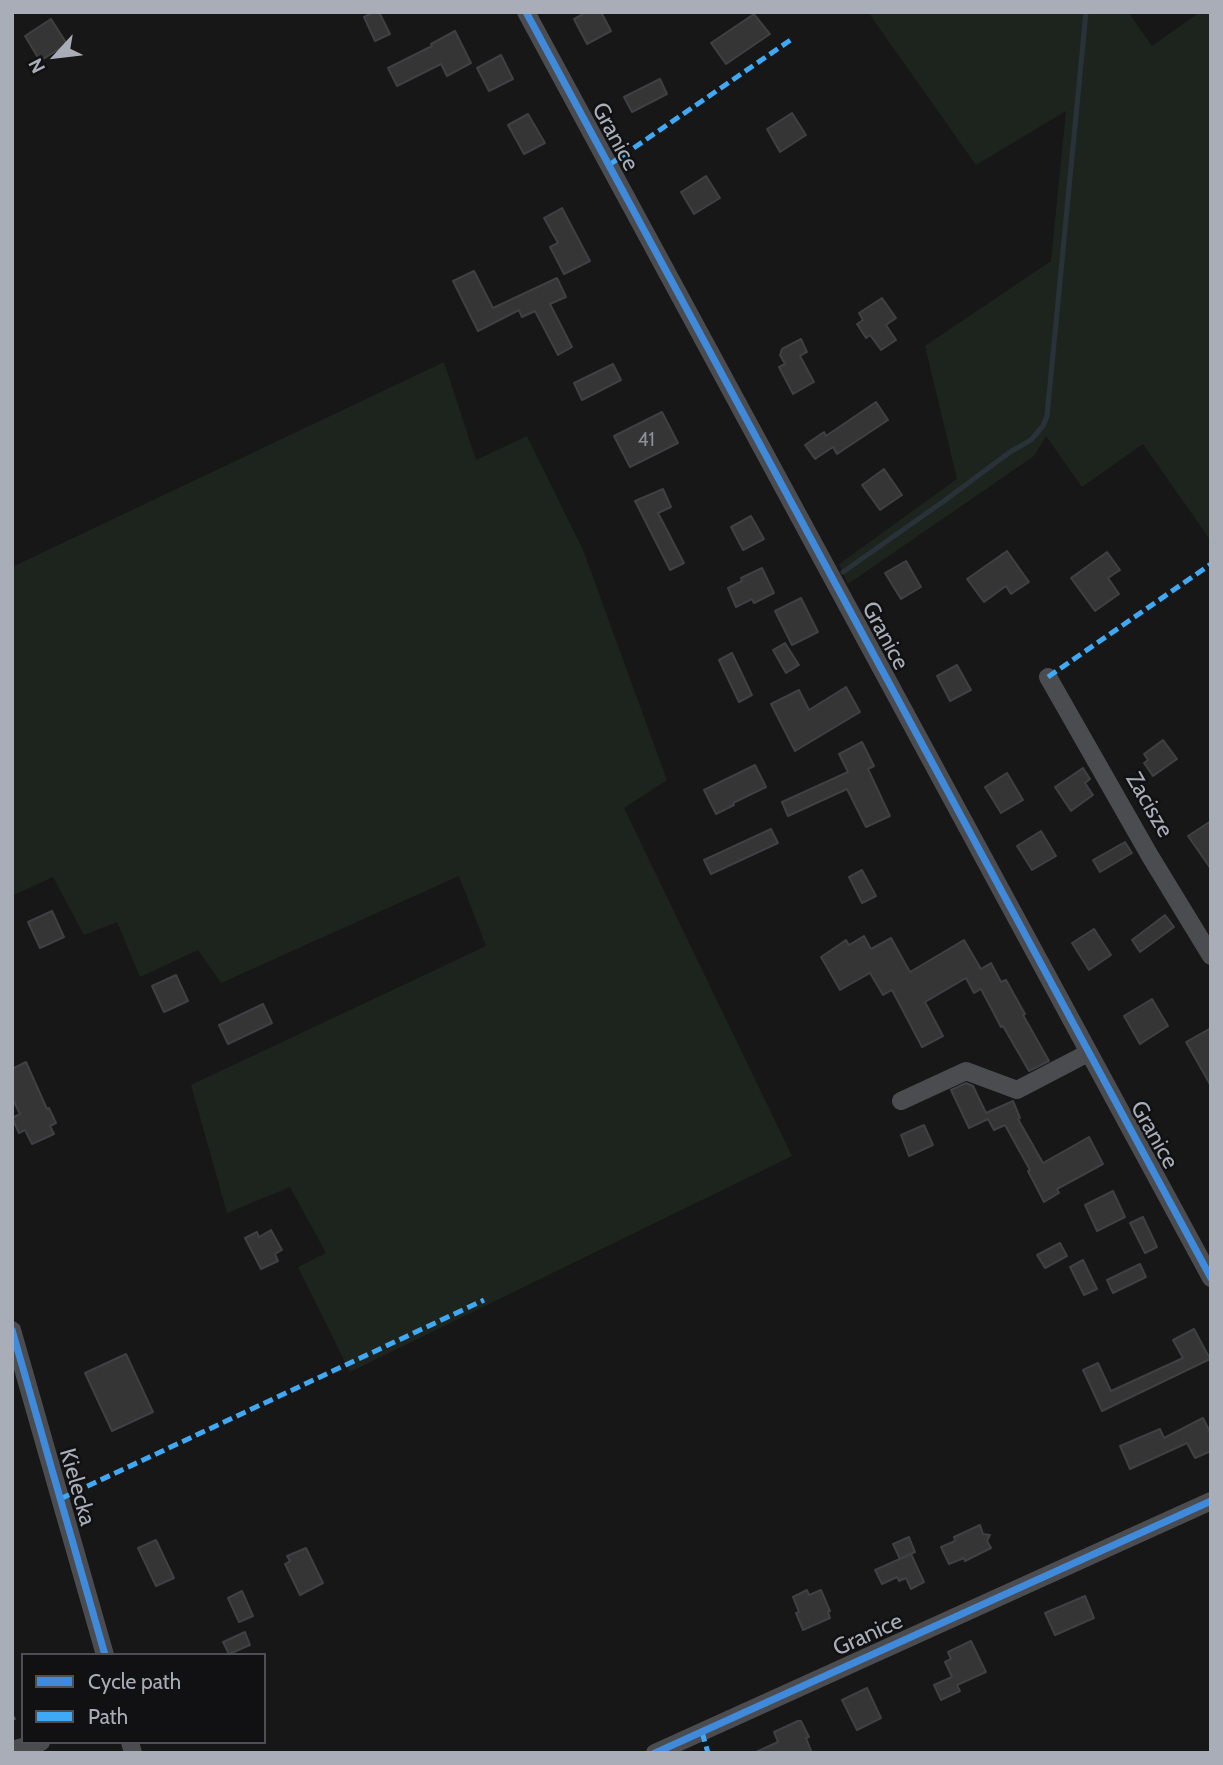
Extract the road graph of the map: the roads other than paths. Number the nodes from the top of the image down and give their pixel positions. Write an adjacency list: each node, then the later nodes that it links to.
1 (526, 12): 4 (street, Granice)
2 (1048, 677): 3 (street, Zacisze)
3 (1211, 956)
4 (1088, 1053): 5 (street); 6 (street, Granice)
5 (901, 1101)
6 (1211, 1278)
7 (12, 1330): 9 (street, Kielecka)
8 (1211, 1501): 12 (street, Granice)
9 (104, 1653)
10 (34, 1744): 11 (street)
11 (12, 1750)
12 (656, 1753)

